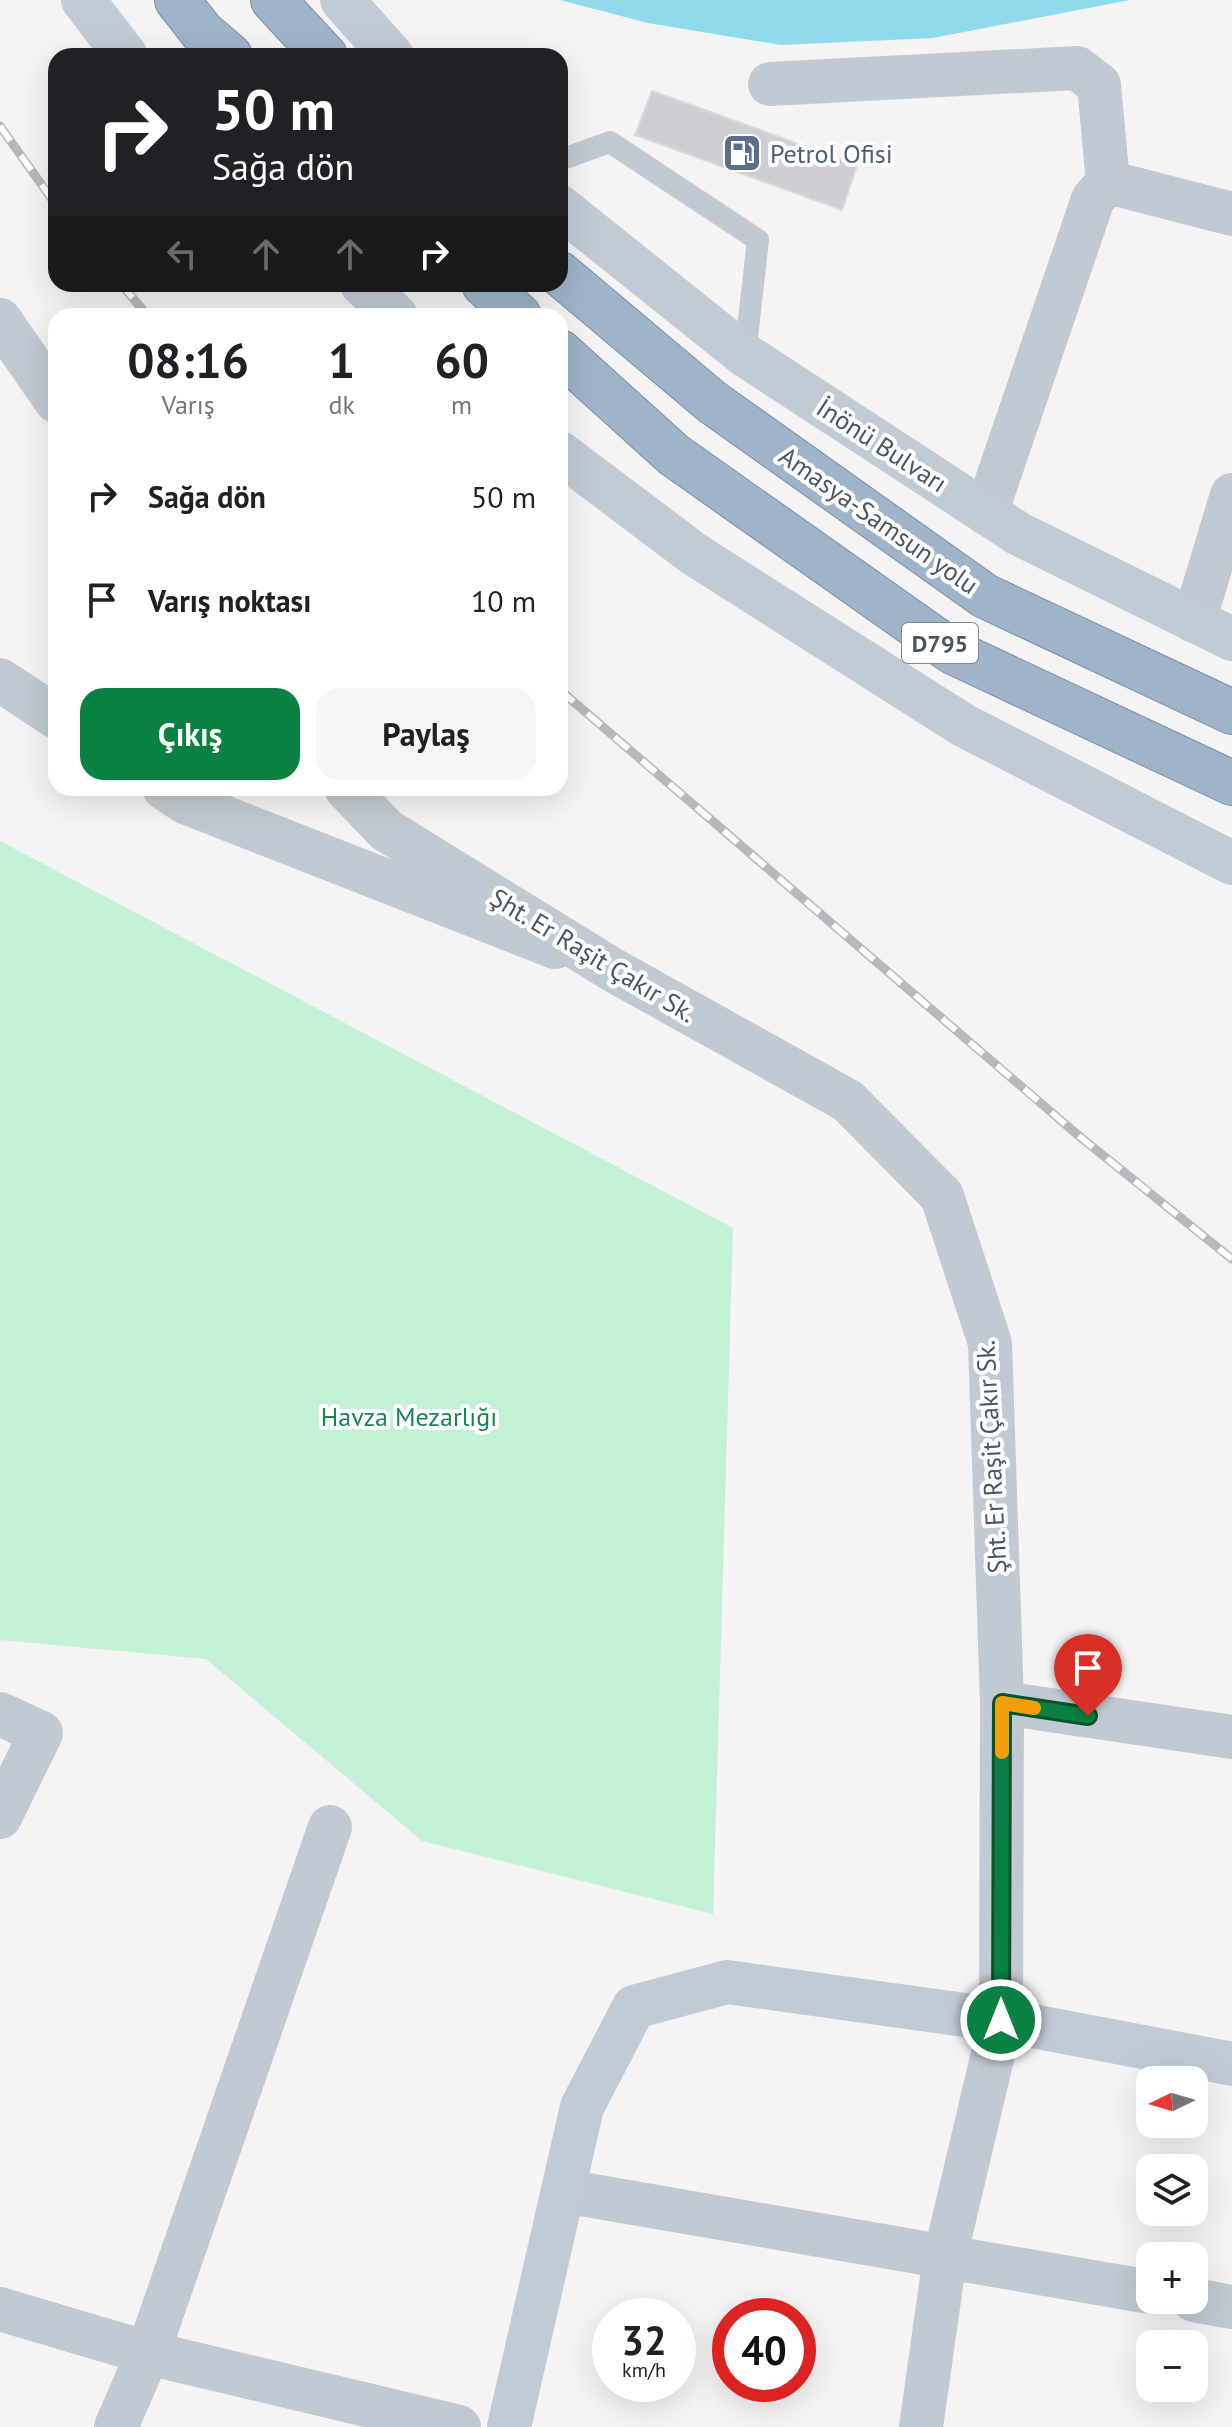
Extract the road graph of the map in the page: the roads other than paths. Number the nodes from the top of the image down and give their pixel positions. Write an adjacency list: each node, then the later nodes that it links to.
1 (83, 0): 5 (main road)
2 (177, 0): 6 (highway)
3 (273, 0): 7 (highway)
4 (342, 0): 8 (main road)
5 (120, 48)
6 (221, 48)
7 (318, 48)
8 (385, 48)
9 (770, 84): 11 (street)
10 (568, 157): 20 (lane)
11 (1108, 182): 13 (street); 25 (street)
12 (568, 213): 20 (main road, İnönü Bulvarı)
13 (1232, 214)
14 (568, 281): 29 (highway, Amasya-Samsun yolu / D795)
15 (370, 292): 17 (main road)
16 (493, 292): 18 (highway)
17 (388, 308)
18 (510, 308)
19 (0, 320): 22 (street)
20 (745, 355): 25 (main road, İnönü Bulvarı)
21 (568, 359): 30 (highway, D795)
22 (48, 389)
23 (568, 459): 33 (main road)
24 (1232, 495): 26 (street)
25 (986, 513): 26 (main road, İnönü Bulvarı)
26 (1213, 630)
27 (0, 680): 28 (street)
28 (48, 712)
29 (1232, 712)
30 (1232, 783)
31 (176, 796): 34 (street)
32 (354, 796): 34 (street, Şht. Er Raşit Çakır Sk.)
33 (1232, 863)
34 (613, 970): 35 (street, Şht. Er Raşit Çakır Sk.)
35 (1002, 1703): 37 (street); 40 (street, Şht. Er Raşit Çakır Sk.)
36 (0, 1714): 38 (street)
37 (1232, 1737)
38 (0, 1817)
39 (330, 1827): 48 (street)
40 (1001, 2020): 41 (main road); 42 (main road); 43 (street, Şht. Er Raşit Çakır Sk.)
41 (1232, 2064)
42 (564, 2191): 43 (street); 51 (main road)
43 (945, 2257): 44 (street); 52 (street, Şht. Er Raşit Çakır Sk.)
44 (1136, 2290)
45 (1208, 2303): 46 (street)
46 (1232, 2307)
47 (0, 2309): 48 (street)
48 (148, 2353): 49 (street); 50 (street)
49 (116, 2427)
50 (459, 2427)
51 (509, 2427)
52 (921, 2427)

